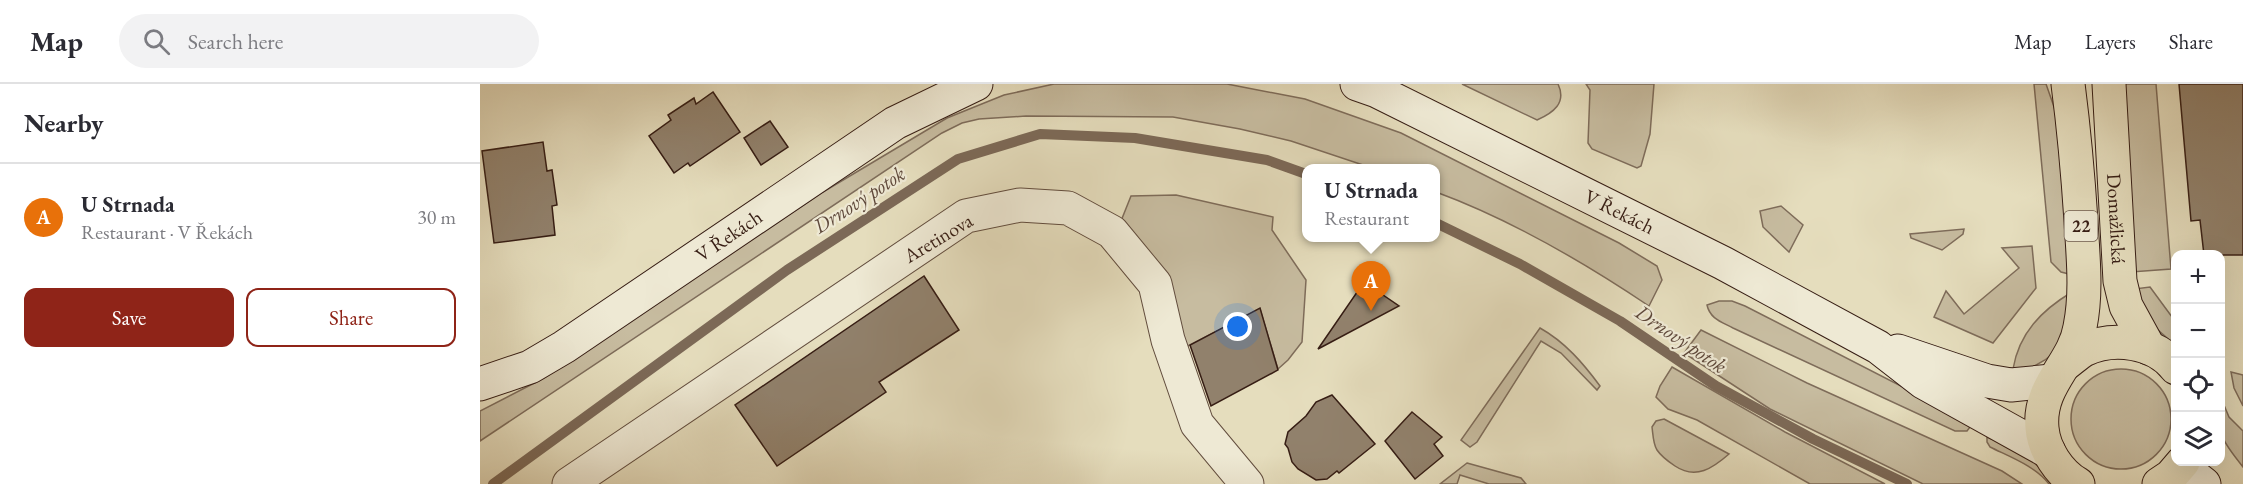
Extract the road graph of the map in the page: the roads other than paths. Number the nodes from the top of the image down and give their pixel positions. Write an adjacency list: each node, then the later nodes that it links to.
1 (976, 84): 9 (street, V Řekách)
2 (1357, 84): 5 (street, V Řekách)
3 (2068, 84): 8 (main road, Domažlická / 22)
4 (2109, 84): 6 (main road, Domažlická / 22)
5 (1878, 346): 8 (street, V Řekách); 10 (street, V Řekách)
6 (2149, 348): 7 (main road, Domažlická / 22); 8 (main road, Domažlická / 22)
7 (2171, 362)
8 (2058, 373): 10 (main road, Domažlická / 22)
9 (480, 384)
10 (2049, 452): 13 (main road, Domažlická / 22)
11 (568, 484): 12 (street, Aretinova)
12 (1247, 484)
13 (2078, 484)

